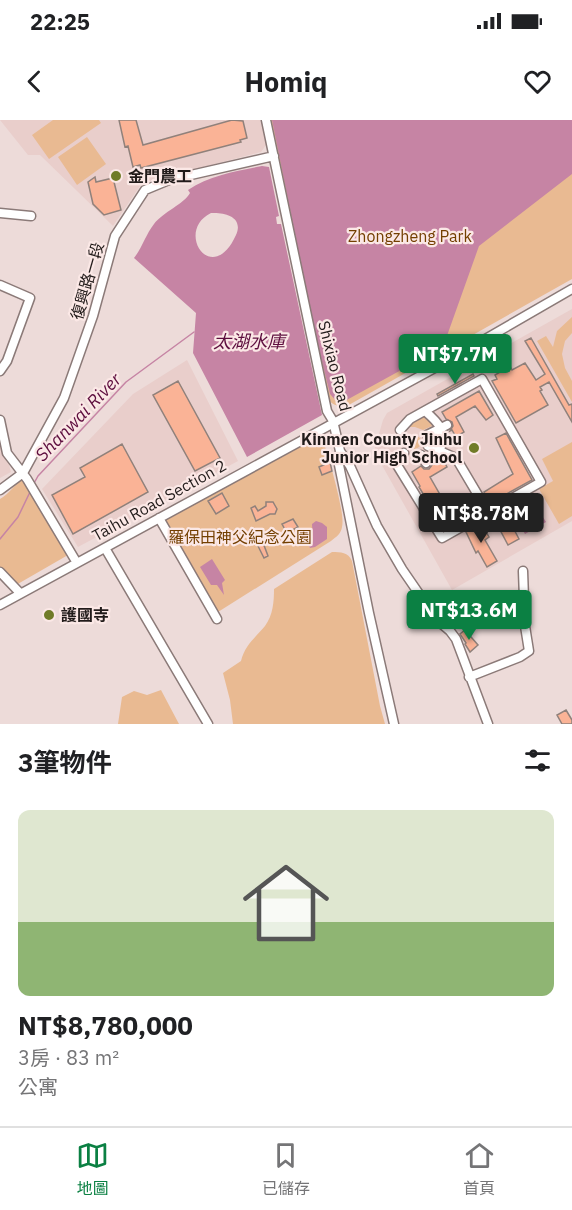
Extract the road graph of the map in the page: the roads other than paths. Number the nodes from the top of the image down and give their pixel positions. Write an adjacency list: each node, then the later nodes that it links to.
1 (266, 120): 2 (street, Shixiao Road)
2 (274, 156): 10 (street, Shixiao Road); 20 (street, 復興路一段)
3 (0, 213): 4 (street)
4 (31, 216)
5 (0, 285): 7 (street)
6 (572, 289): 10 (street, Taihu Road Section 2)
7 (0, 371)
8 (425, 411): 11 (street); 12 (street); 22 (street)
9 (0, 420): 20 (street)
10 (333, 422): 15 (street, Shixiao Road); 23 (street, Taihu Road Section 2)
11 (444, 427): 13 (street); 16 (street)
12 (400, 430)
13 (427, 435)
14 (428, 446): 16 (street)
15 (340, 451): 31 (street); 33 (street, Shixiao Road)
16 (440, 451): 22 (street)
17 (404, 453): 22 (street)
18 (421, 455): 19 (street)
19 (426, 464)
20 (25, 476): 21 (street); 25 (street)
21 (0, 490)
22 (488, 512)
23 (159, 518): 24 (street, Taihu Road Section 2); 30 (street)
24 (105, 548): 25 (street, Taihu Road Section 2); 32 (street)
25 (77, 563): 28 (street, Taihu Road Section 2)
26 (0, 572): 28 (street)
27 (523, 572): 31 (street)
28 (20, 593): 29 (street, Taihu Road Section 2)
29 (0, 605)
30 (217, 619)
31 (469, 677): 34 (street)
32 (208, 724)
33 (394, 724)
34 (488, 724)

